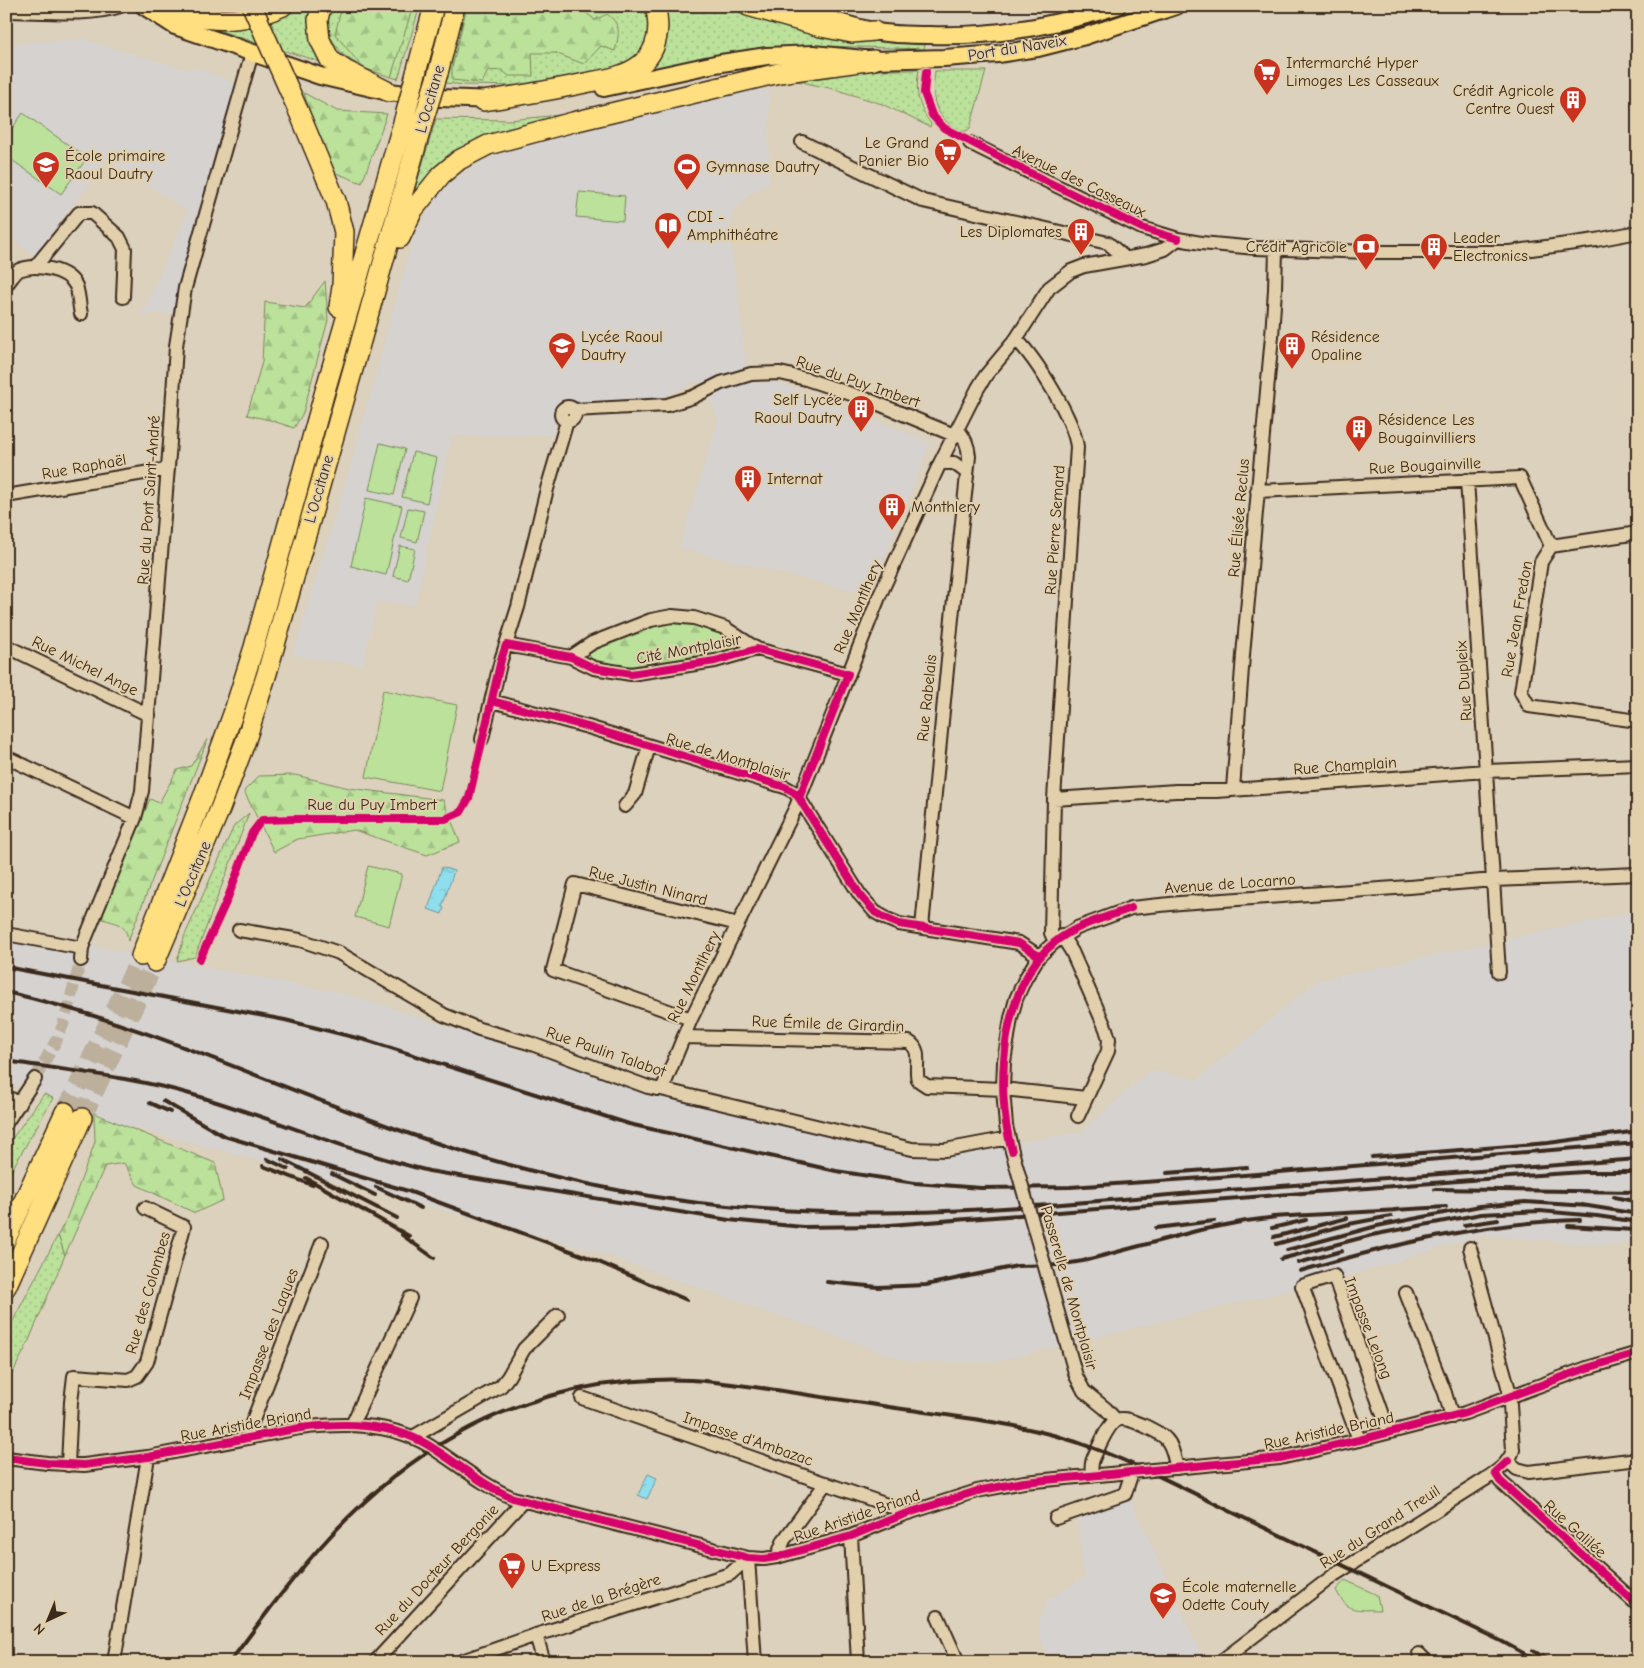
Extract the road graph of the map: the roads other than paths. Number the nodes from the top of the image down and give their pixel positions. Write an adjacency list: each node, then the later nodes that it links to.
1 (120, 6): 14 (street)
2 (144, 6): 17 (main road, Port du Naveix)
3 (170, 6): 5 (highway)
4 (252, 6): 33 (highway, bridge)
5 (283, 6)
6 (321, 6): 19 (highway)
7 (434, 6): 33 (highway, L'Occitane, bridge)
8 (455, 6): 31 (highway, L'Occitane, bridge)
9 (655, 6): 20 (highway)
10 (748, 6): 16 (highway)
11 (789, 6): 16 (main road, Port du Naveix)
12 (1117, 6): 16 (main road, Port du Naveix)
13 (1176, 6): 18 (main road, Port du Naveix)
14 (90, 9): 15 (street)
15 (6, 11)
16 (874, 31)
17 (252, 54): 19 (main road, Port du Naveix); 36 (street, Rue du Pont Saint-André)
18 (874, 60): 20 (main road, Port du Naveix); 31 (highway)
19 (389, 92): 20 (main road, Port du Naveix)
20 (484, 100)
21 (802, 142): 26 (street)
22 (970, 143): 24 (street, Avenue des Casseaux)
23 (1638, 232): 25 (street, Avenue des Casseaux)
24 (1178, 239): 25 (street, Avenue des Casseaux); 26 (street)
25 (1276, 249): 39 (street, Rue Élisée Reclus)
26 (1125, 258): 32 (street)
27 (35, 267): 28 (street); 29 (street); 30 (street)
28 (6, 285)
29 (123, 297)
30 (81, 314)
31 (364, 332): 33 (highway, L'Occitane)
32 (1016, 339): 34 (street, Rue Montlhery); 58 (street, Rue Pierre Semard)
33 (325, 391)
34 (955, 432): 35 (street, Rue Montlhery); 37 (street, Rue Rabelais); 43 (street, Rue du Puy Imbert)
35 (940, 462): 37 (street); 47 (street, Rue Montlhery)
36 (168, 469): 40 (street, Rue Raphaël); 49 (street, Rue du Pont Saint-André)
37 (966, 472): 64 (street, Rue Rabelais)
38 (1466, 480): 39 (street, Rue Bougainville); 42 (street, Rue Bougainville); 55 (street, Rue Dupleix)
39 (1257, 491): 56 (street, Rue Élisée Reclus)
40 (6, 496)
41 (1638, 533): 42 (street, Rue Jean Fredon)
42 (1551, 546): 50 (street, Rue Jean Fredon)
43 (506, 645): 46 (street, Cité Montplaisir); 48 (street)
44 (6, 646): 49 (street, Rue Michel Ange)
45 (756, 649): 46 (street, Cité Montplaisir); 46 (street, Cité Montplaisir); 47 (street, Cité Montplaisir)
46 (571, 657)
47 (848, 674): 57 (street, Rue Montlhery)
48 (492, 701): 51 (street); 52 (street, Rue de Montplaisir)
49 (149, 715): 60 (street, Rue du Pont Saint-André)
50 (1638, 721)
51 (482, 739)
52 (649, 746): 57 (street, Rue de Montplaisir); 59 (street, Rue de Montplaisir)
53 (6, 757): 60 (street)
54 (1638, 765): 55 (street, Rue Champlain)
55 (1486, 771): 56 (street, Rue Champlain); 62 (street, Rue Dupleix)
56 (1233, 789): 58 (street, Rue Champlain)
57 (800, 798): 63 (street, Rue Montlhery); 64 (street, Rue de Montplaisir)
58 (1054, 799): 67 (street, Rue Pierre Semard)
59 (625, 806)
60 (135, 818): 66 (street, Rue du Pont Saint-André)
61 (1638, 874): 62 (street, Avenue de Locarno)
62 (1494, 880): 67 (street, Avenue de Locarno); 69 (street, Rue Dupleix)
63 (738, 924): 70 (street, Rue Montlhery); 70 (street, Rue Justin Ninard)
64 (922, 927): 68 (street, Rue de Montplaisir)
65 (239, 930): 73 (street, Rue Paulin Talabot)
66 (6, 934)
67 (1059, 939): 68 (street, Avenue de Locarno); 76 (street)
68 (1040, 956): 74 (street, Avenue de Locarno)
69 (1499, 972)
70 (691, 1019): 71 (street, Rue Montlhery)
71 (684, 1037): 73 (street, Rue Montlhery); 74 (street, Rue Émile de Girardin)
72 (35, 1079): 77 (street)
73 (661, 1089): 80 (street, Rue Paulin Talabot)
74 (1003, 1089): 76 (street, Rue Émile de Girardin); 80 (street, Avenue de Locarno)
75 (6, 1096): 77 (street)
76 (1086, 1098): 78 (street)
77 (20, 1104): 79 (street)
78 (1078, 1116)
79 (6, 1123)
80 (1011, 1144): 93 (street, Passerelle de Montplaisir, bridge)
81 (145, 1208): 102 (street, Rue des Colombes)
82 (6, 1239): 85 (highway)
83 (322, 1244): 97 (street, Impasse des Laques)
84 (1470, 1248): 91 (street)
85 (6, 1287)
86 (1406, 1293): 92 (street)
87 (410, 1298): 94 (street)
88 (558, 1315): 96 (street)
89 (1638, 1353): 91 (street, Rue Aristide Briand)
90 (582, 1398): 108 (street, Impasse d'Ambazac)
91 (1510, 1398): 92 (street, Rue Aristide Briand); 103 (street)
92 (1452, 1418): 95 (street, Rue Aristide Briand)
93 (1116, 1420): 104 (street); 107 (street)
94 (352, 1425): 96 (street, Rue Aristide Briand); 97 (street, Rue Aristide Briand)
95 (1389, 1432): 98 (street, Rue Aristide Briand); 98 (street, Impasse Lelong)
96 (413, 1437): 110 (street, Rue Aristide Briand)
97 (249, 1438): 99 (street, Rue Aristide Briand)
98 (1358, 1440): 104 (street, Rue Aristide Briand)
99 (148, 1457): 102 (street, Rue Aristide Briand); 119 (street)
100 (6, 1458): 102 (street, Rue Aristide Briand)
101 (1638, 1459): 103 (street)
102 (68, 1465)
103 (1512, 1465): 106 (street, Rue du Grand Treuil); 109 (street, Rue Galilée)
104 (1177, 1468): 105 (street, Rue Aristide Briand)
105 (1132, 1472): 107 (street, Rue Aristide Briand); 112 (street)
106 (1495, 1473): 109 (street, Rue Galilée); 126 (street, Rue du Grand Treuil)
107 (1092, 1476): 111 (street, Rue Aristide Briand)
108 (826, 1483): 111 (street, Impasse d'Ambazac); 114 (street)
109 (1519, 1498): 116 (street, Rue Galilée)
110 (523, 1501): 115 (street, Rue Aristide Briand); 120 (street, Rue du Docteur Bergonie)
111 (902, 1515): 113 (street, Rue Aristide Briand)
112 (1056, 1518)
113 (851, 1536): 114 (street, Rue Aristide Briand); 124 (street)
114 (777, 1557): 115 (street, Rue Aristide Briand)
115 (748, 1558): 118 (street, Rue de la Brégère); 123 (street)
116 (1638, 1605)
117 (938, 1617): 125 (street)
118 (536, 1635): 121 (street, Rue de la Brégère); 122 (street)
119 (114, 1662)
120 (375, 1662)
121 (459, 1662)
122 (544, 1662)
123 (755, 1662)
124 (858, 1662)
125 (958, 1662)
126 (1220, 1662)

